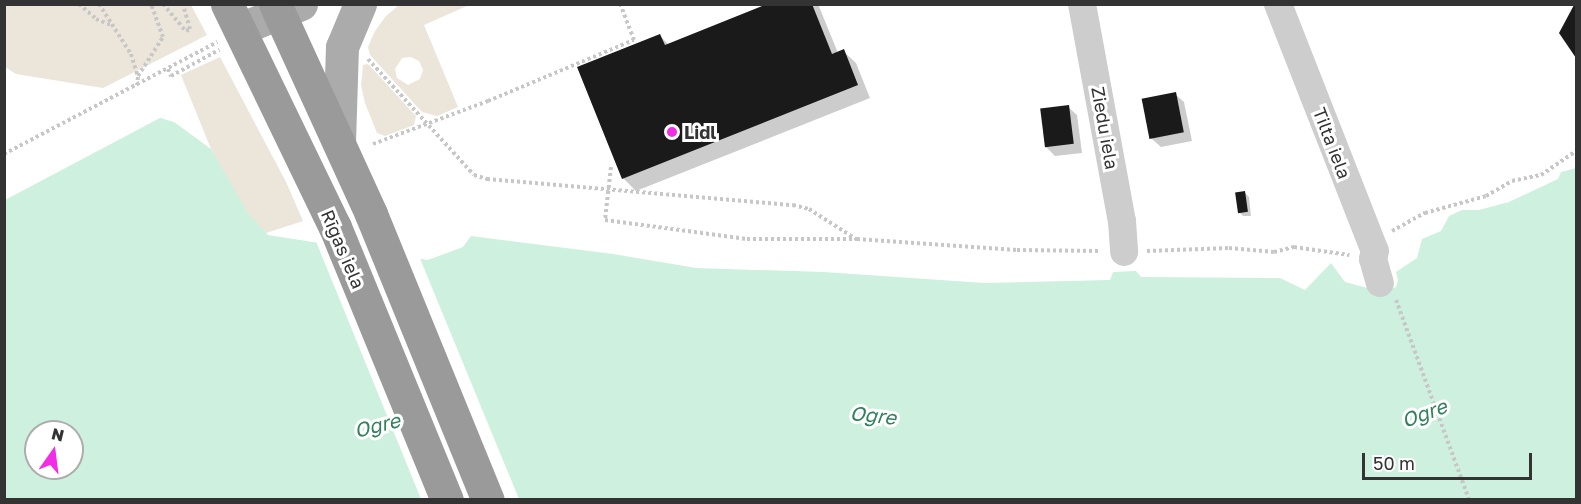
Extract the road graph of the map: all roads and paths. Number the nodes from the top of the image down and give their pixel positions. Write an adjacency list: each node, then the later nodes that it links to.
1 (80, 4): 11 (path)
2 (99, 4): 11 (path)
3 (152, 4): 15 (path)
4 (163, 4): 5 (path)
5 (183, 4)
6 (360, 4): 18 (main road)
7 (620, 4): 17 (path)
8 (1082, 4): 24 (street, Ziedu iela)
9 (1278, 4): 25 (street, Tilta iela)
10 (285, 7): 12 (main road); 18 (highway)
11 (113, 26): 15 (path)
12 (226, 31): 14 (path); 14 (path); 26 (highway, Rīgas iela)
13 (366, 57): 17 (path)
14 (168, 69): 16 (path)
15 (138, 77): 16 (path)
16 (137, 85): 20 (path)
17 (427, 124): 19 (path); 22 (path)
18 (339, 142): 27 (highway)
19 (373, 144)
20 (4, 154)
21 (611, 167): 22 (path)
22 (610, 190): 23 (path); 23 (path)
23 (857, 239): 24 (path)
24 (1124, 252)
25 (1387, 290): 28 (path)
26 (447, 500)
27 (488, 500)
28 (1469, 500)

